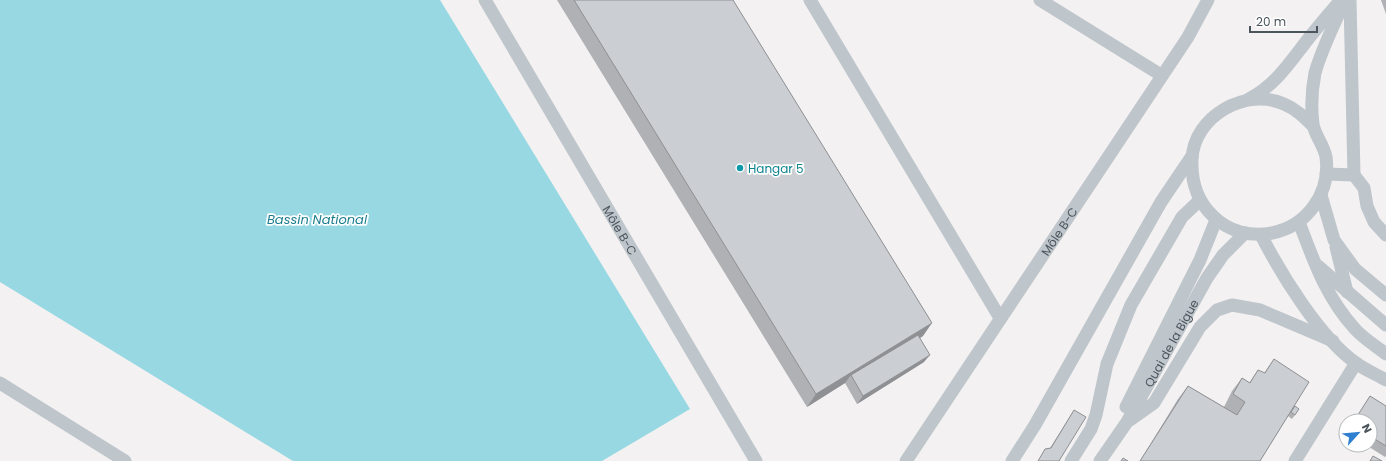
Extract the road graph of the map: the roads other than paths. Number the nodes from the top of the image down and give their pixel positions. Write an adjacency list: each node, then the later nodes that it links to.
1 (485, 0): 36 (lane, Môle B-C)
2 (810, 0): 25 (lane)
3 (1040, 0): 8 (lane)
4 (1208, 0): 8 (lane, Môle B-C)
5 (1341, 0): 9 (lane)
6 (1345, 0): 10 (lane)
7 (1350, 0): 13 (lane)
8 (1161, 76): 25 (lane, Môle B-C)
9 (1247, 100): 10 (lane); 11 (lane)
10 (1313, 126): 12 (lane)
11 (1192, 156): 15 (lane); 37 (lane)
12 (1326, 174): 13 (lane); 14 (lane)
13 (1354, 175): 20 (lane)
14 (1321, 195): 17 (lane); 21 (lane)
15 (1200, 200): 16 (lane); 38 (lane)
16 (1216, 220): 18 (lane); 33 (lane, Quai de la Bigue)
17 (1299, 222): 19 (lane); 22 (lane)
18 (1245, 233): 19 (lane); 32 (lane, Quai de la Bigue)
19 (1262, 235): 27 (lane)
20 (1386, 235)
21 (1334, 240): 23 (lane); 24 (lane)
22 (1315, 263): 23 (lane); 28 (lane)
23 (1347, 292): 26 (lane)
24 (1386, 295)
25 (1000, 318): 34 (lane, Môle B-C)
26 (1386, 325)
27 (1333, 341): 29 (lane); 32 (lane)
28 (1386, 354)
29 (1356, 363): 30 (lane); 39 (lane)
30 (1386, 380)
31 (0, 383): 35 (lane)
32 (1127, 422): 33 (lane, Quai de la Bigue)
33 (1101, 459)
34 (910, 460)
35 (125, 461)
36 (756, 461)
37 (1012, 461)
38 (1071, 461)
39 (1296, 461)

